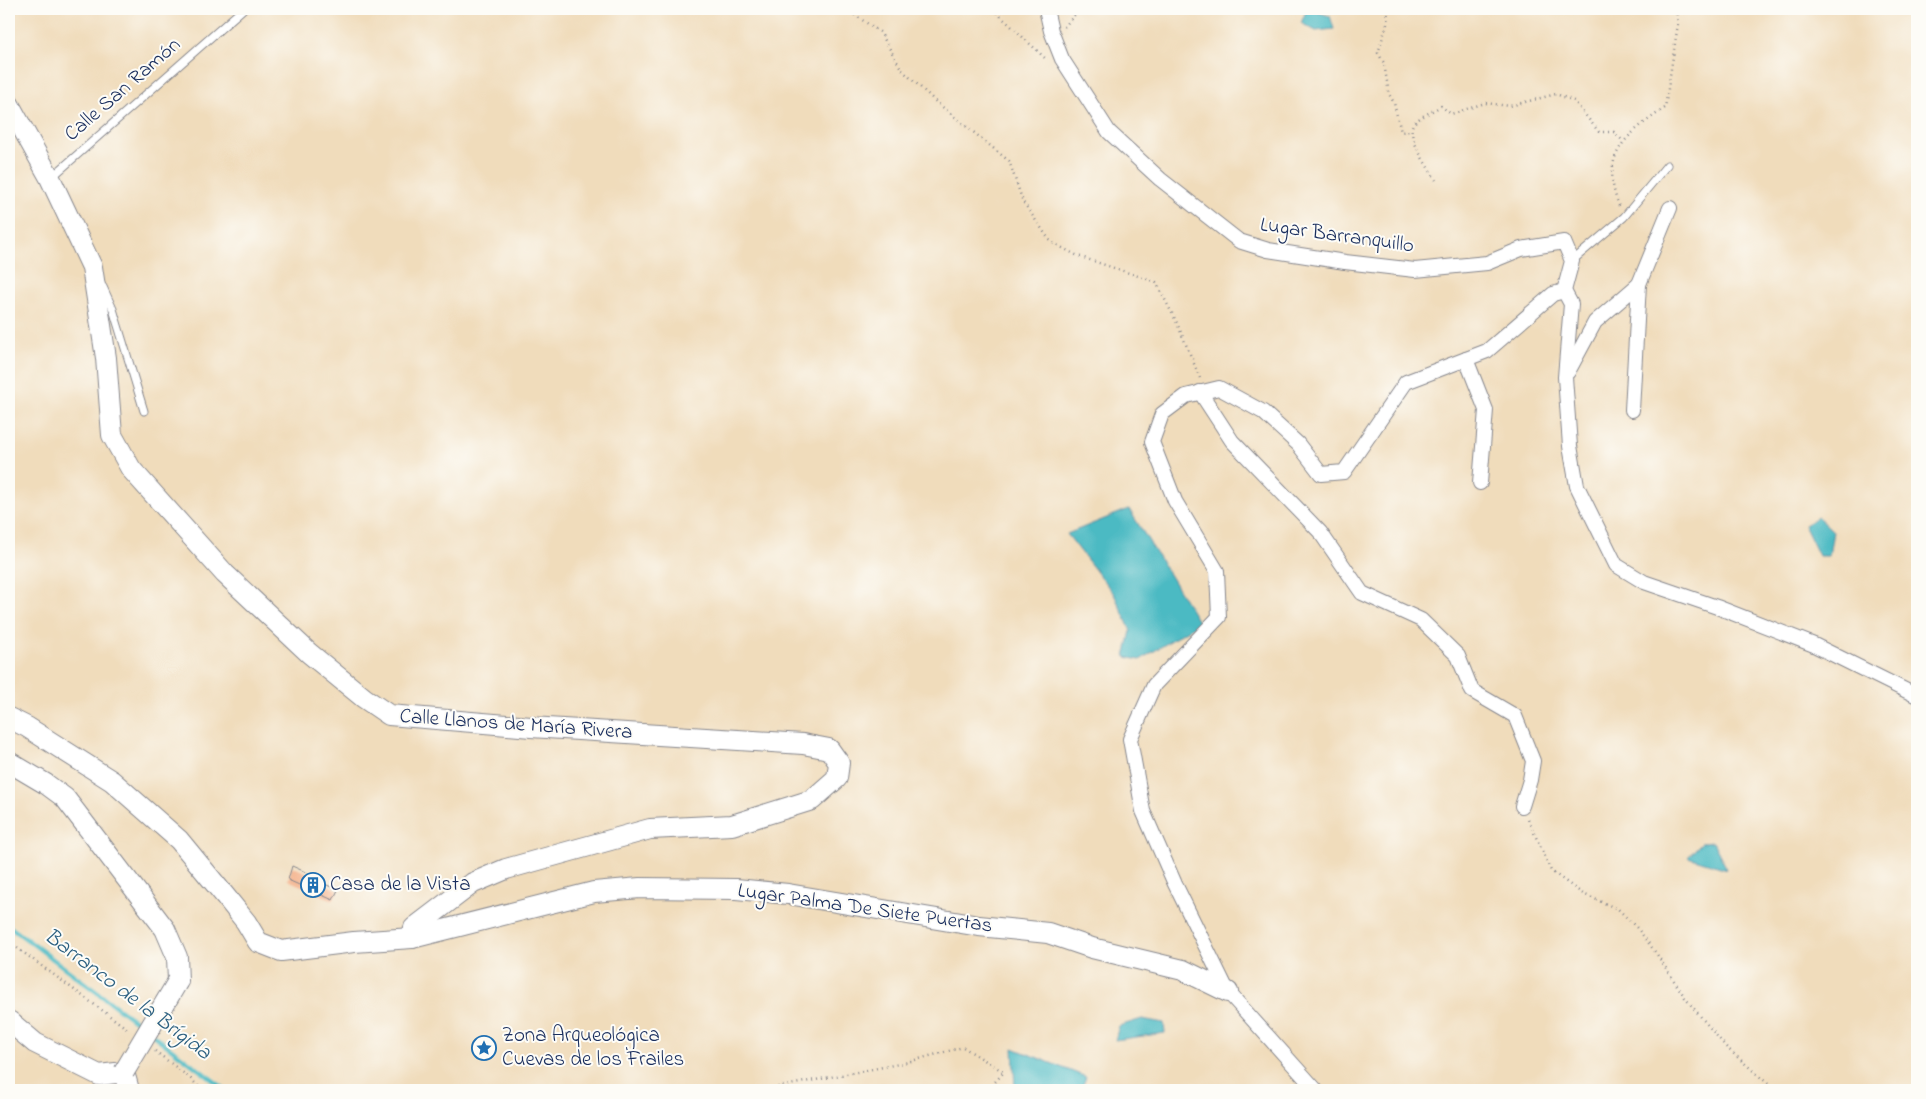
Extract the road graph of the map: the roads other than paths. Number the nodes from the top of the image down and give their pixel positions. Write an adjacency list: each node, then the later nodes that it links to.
1 (243, 9): 5 (lane, Calle San Ramón)
2 (1046, 9): 7 (street, Lugar Barranquillo)
3 (9, 104): 5 (street, Calle Llanos de María Rivera)
4 (1667, 165): 7 (lane)
5 (50, 178): 8 (street, Calle Llanos de María Rivera)
6 (1670, 208): 9 (street)
7 (1572, 261): 10 (street)
8 (92, 267): 15 (lane); 21 (street, Calle Llanos de María Rivera)
9 (1639, 284): 12 (street); 14 (street)
10 (1564, 291): 11 (street); 12 (street)
11 (1466, 359): 13 (street); 16 (street)
12 (1565, 377): 17 (street)
13 (1203, 392): 20 (street); 22 (street)
14 (1632, 410)
15 (144, 411)
16 (1480, 483)
17 (1917, 696)
18 (9, 718): 21 (street, Lugar Palma De Siete Puertas)
19 (9, 762): 24 (street, bridge)
20 (1522, 806)
21 (412, 938): 22 (street, Lugar Palma De Siete Puertas)
22 (1228, 992): 25 (street, Lugar Palma De Siete Puertas)
23 (9, 1021): 24 (street)
24 (126, 1081)
25 (1316, 1090)

